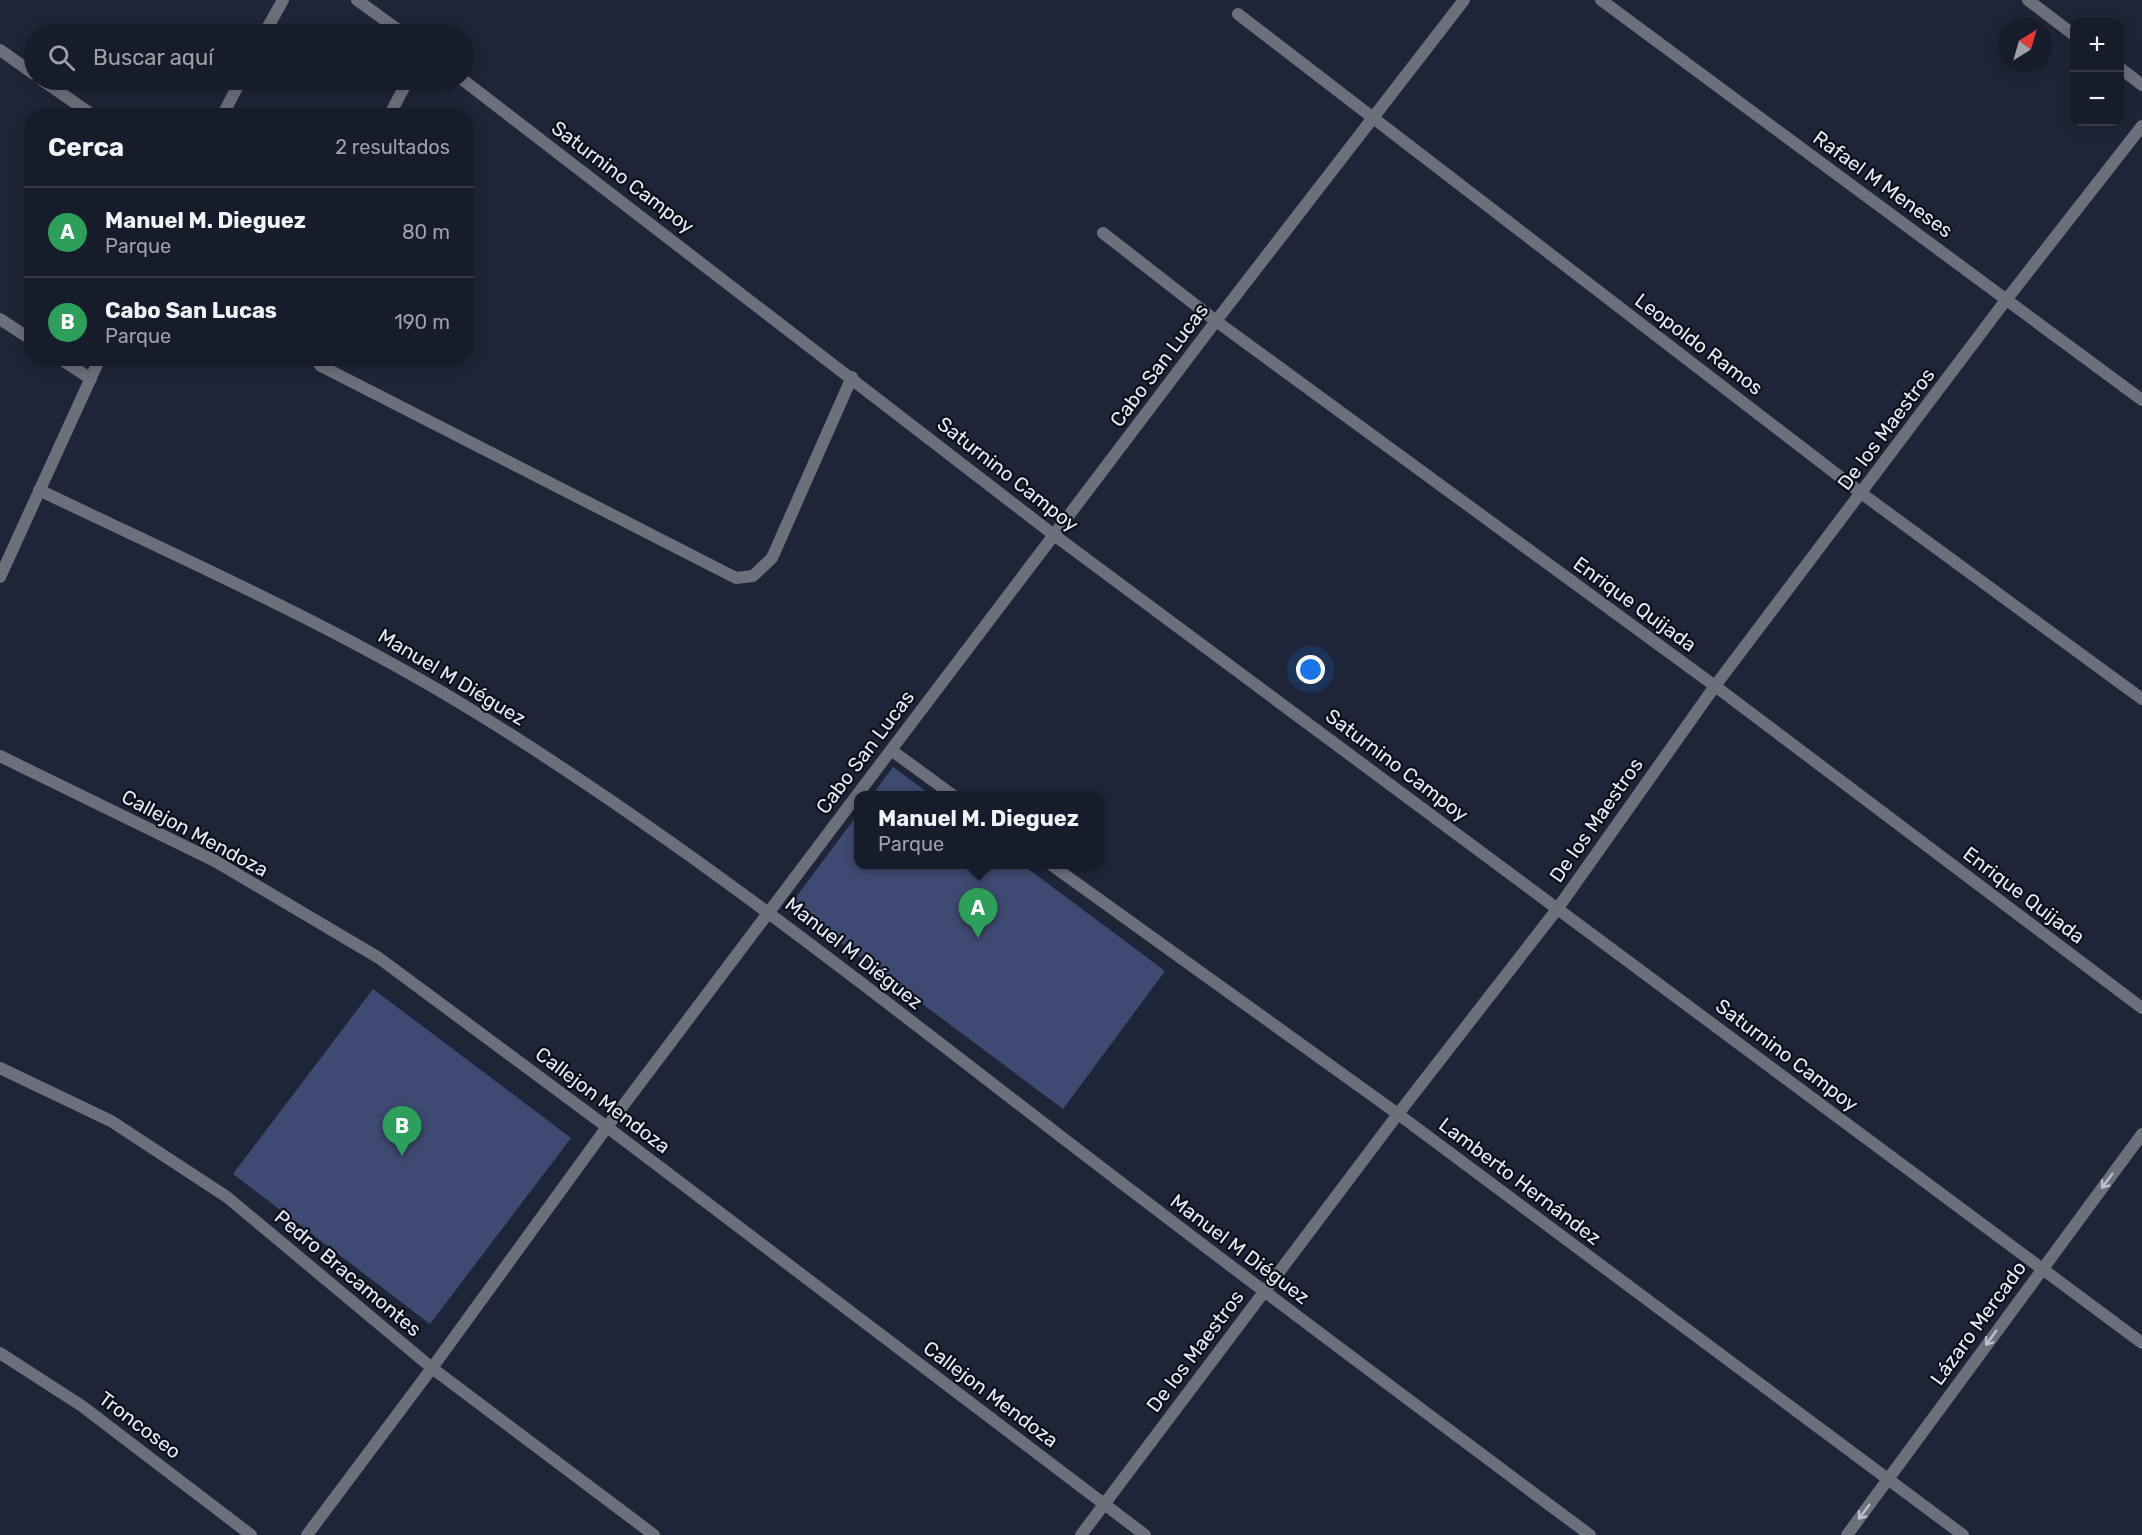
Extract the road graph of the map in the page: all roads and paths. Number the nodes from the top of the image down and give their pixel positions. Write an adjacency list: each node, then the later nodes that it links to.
1 (282, 0): 7 (street)
2 (357, 0): 8 (street)
3 (1464, 0): 21 (street, Cabo San Lucas)
4 (1601, 0): 24 (street, Rafael M Meneses)
5 (2028, 0): 9 (street)
6 (1238, 14): 21 (street, Leopoldo Ramos)
7 (269, 24)
8 (390, 24)
9 (2070, 32)
10 (0, 50): 11 (street)
11 (24, 67)
12 (2124, 71): 13 (street)
13 (2142, 85)
14 (474, 88): 31 (street, Saturnino Campoy)
15 (56, 90): 18 (street)
16 (236, 90): 19 (street)
17 (403, 90): 20 (street)
18 (82, 108)
19 (226, 108)
20 (393, 108)
21 (1373, 119): 26 (street, Cabo San Lucas); 35 (street, Leopoldo Ramos)
22 (2142, 126): 24 (street, De los Maestros)
23 (1103, 233): 26 (street, Enrique Quijada)
24 (2006, 300): 33 (street, Rafael M Meneses); 35 (street, De los Maestros)
25 (0, 319): 27 (street)
26 (1216, 321): 36 (street, Cabo San Lucas); 38 (street, Enrique Quijada)
27 (24, 335)
28 (71, 366): 32 (street)
29 (96, 366): 32 (street)
30 (321, 366): 31 (street)
31 (852, 377): 36 (street, Saturnino Campoy)
32 (90, 379): 34 (street)
33 (2142, 400)
34 (39, 490): 37 (street); 47 (street, Manuel M Diéguez)
35 (1862, 493): 38 (street, De los Maestros); 39 (street, Leopoldo Ramos)
36 (1054, 535): 40 (street, Cabo San Lucas); 46 (street, Saturnino Campoy)
37 (0, 577)
38 (1715, 686): 46 (street, De los Maestros); 48 (street, Enrique Quijada)
39 (2142, 699)
40 (891, 750): 42 (street, Cabo San Lucas); 43 (street)
41 (0, 756): 51 (street, Callejon Mendoza)
42 (860, 791)
43 (948, 791)
44 (854, 800): 47 (street, Cabo San Lucas)
45 (1057, 869): 50 (street, Lamberto Hernández)
46 (1558, 908): 50 (street, De los Maestros); 53 (street, Saturnino Campoy)
47 (770, 912): 51 (street, Cabo San Lucas); 54 (street, Manuel M Diéguez)
48 (2142, 1008)
49 (0, 1068): 57 (street, Pedro Bracamontes)
50 (1398, 1114): 54 (street, De los Maestros); 58 (street, Lamberto Hernández)
51 (607, 1127): 57 (street, Cabo San Lucas); 59 (street, Callejon Mendoza)
52 (2142, 1134): 53 (street, Lázaro Mercado, one-way to 53)
53 (2042, 1269): 55 (street, Saturnino Campoy); 58 (street, Lázaro Mercado, one-way to 58)
54 (1263, 1292): 59 (street, De los Maestros); 65 (street, Manuel M Diéguez)
55 (2142, 1343)
56 (0, 1353): 60 (street, Troncoseo)
57 (432, 1368): 61 (street, Cabo San Lucas); 62 (street, Pedro Bracamontes)
58 (1888, 1479): 66 (street, Lázaro Mercado, one-way to 66); 67 (street, Lamberto Hernández)
59 (1104, 1505): 63 (street, De los Maestros); 64 (street, Callejon Mendoza)
60 (251, 1535)
61 (307, 1535)
62 (654, 1535)
63 (1081, 1535)
64 (1145, 1535)
65 (1590, 1535)
66 (1846, 1535)
67 (1963, 1535)

